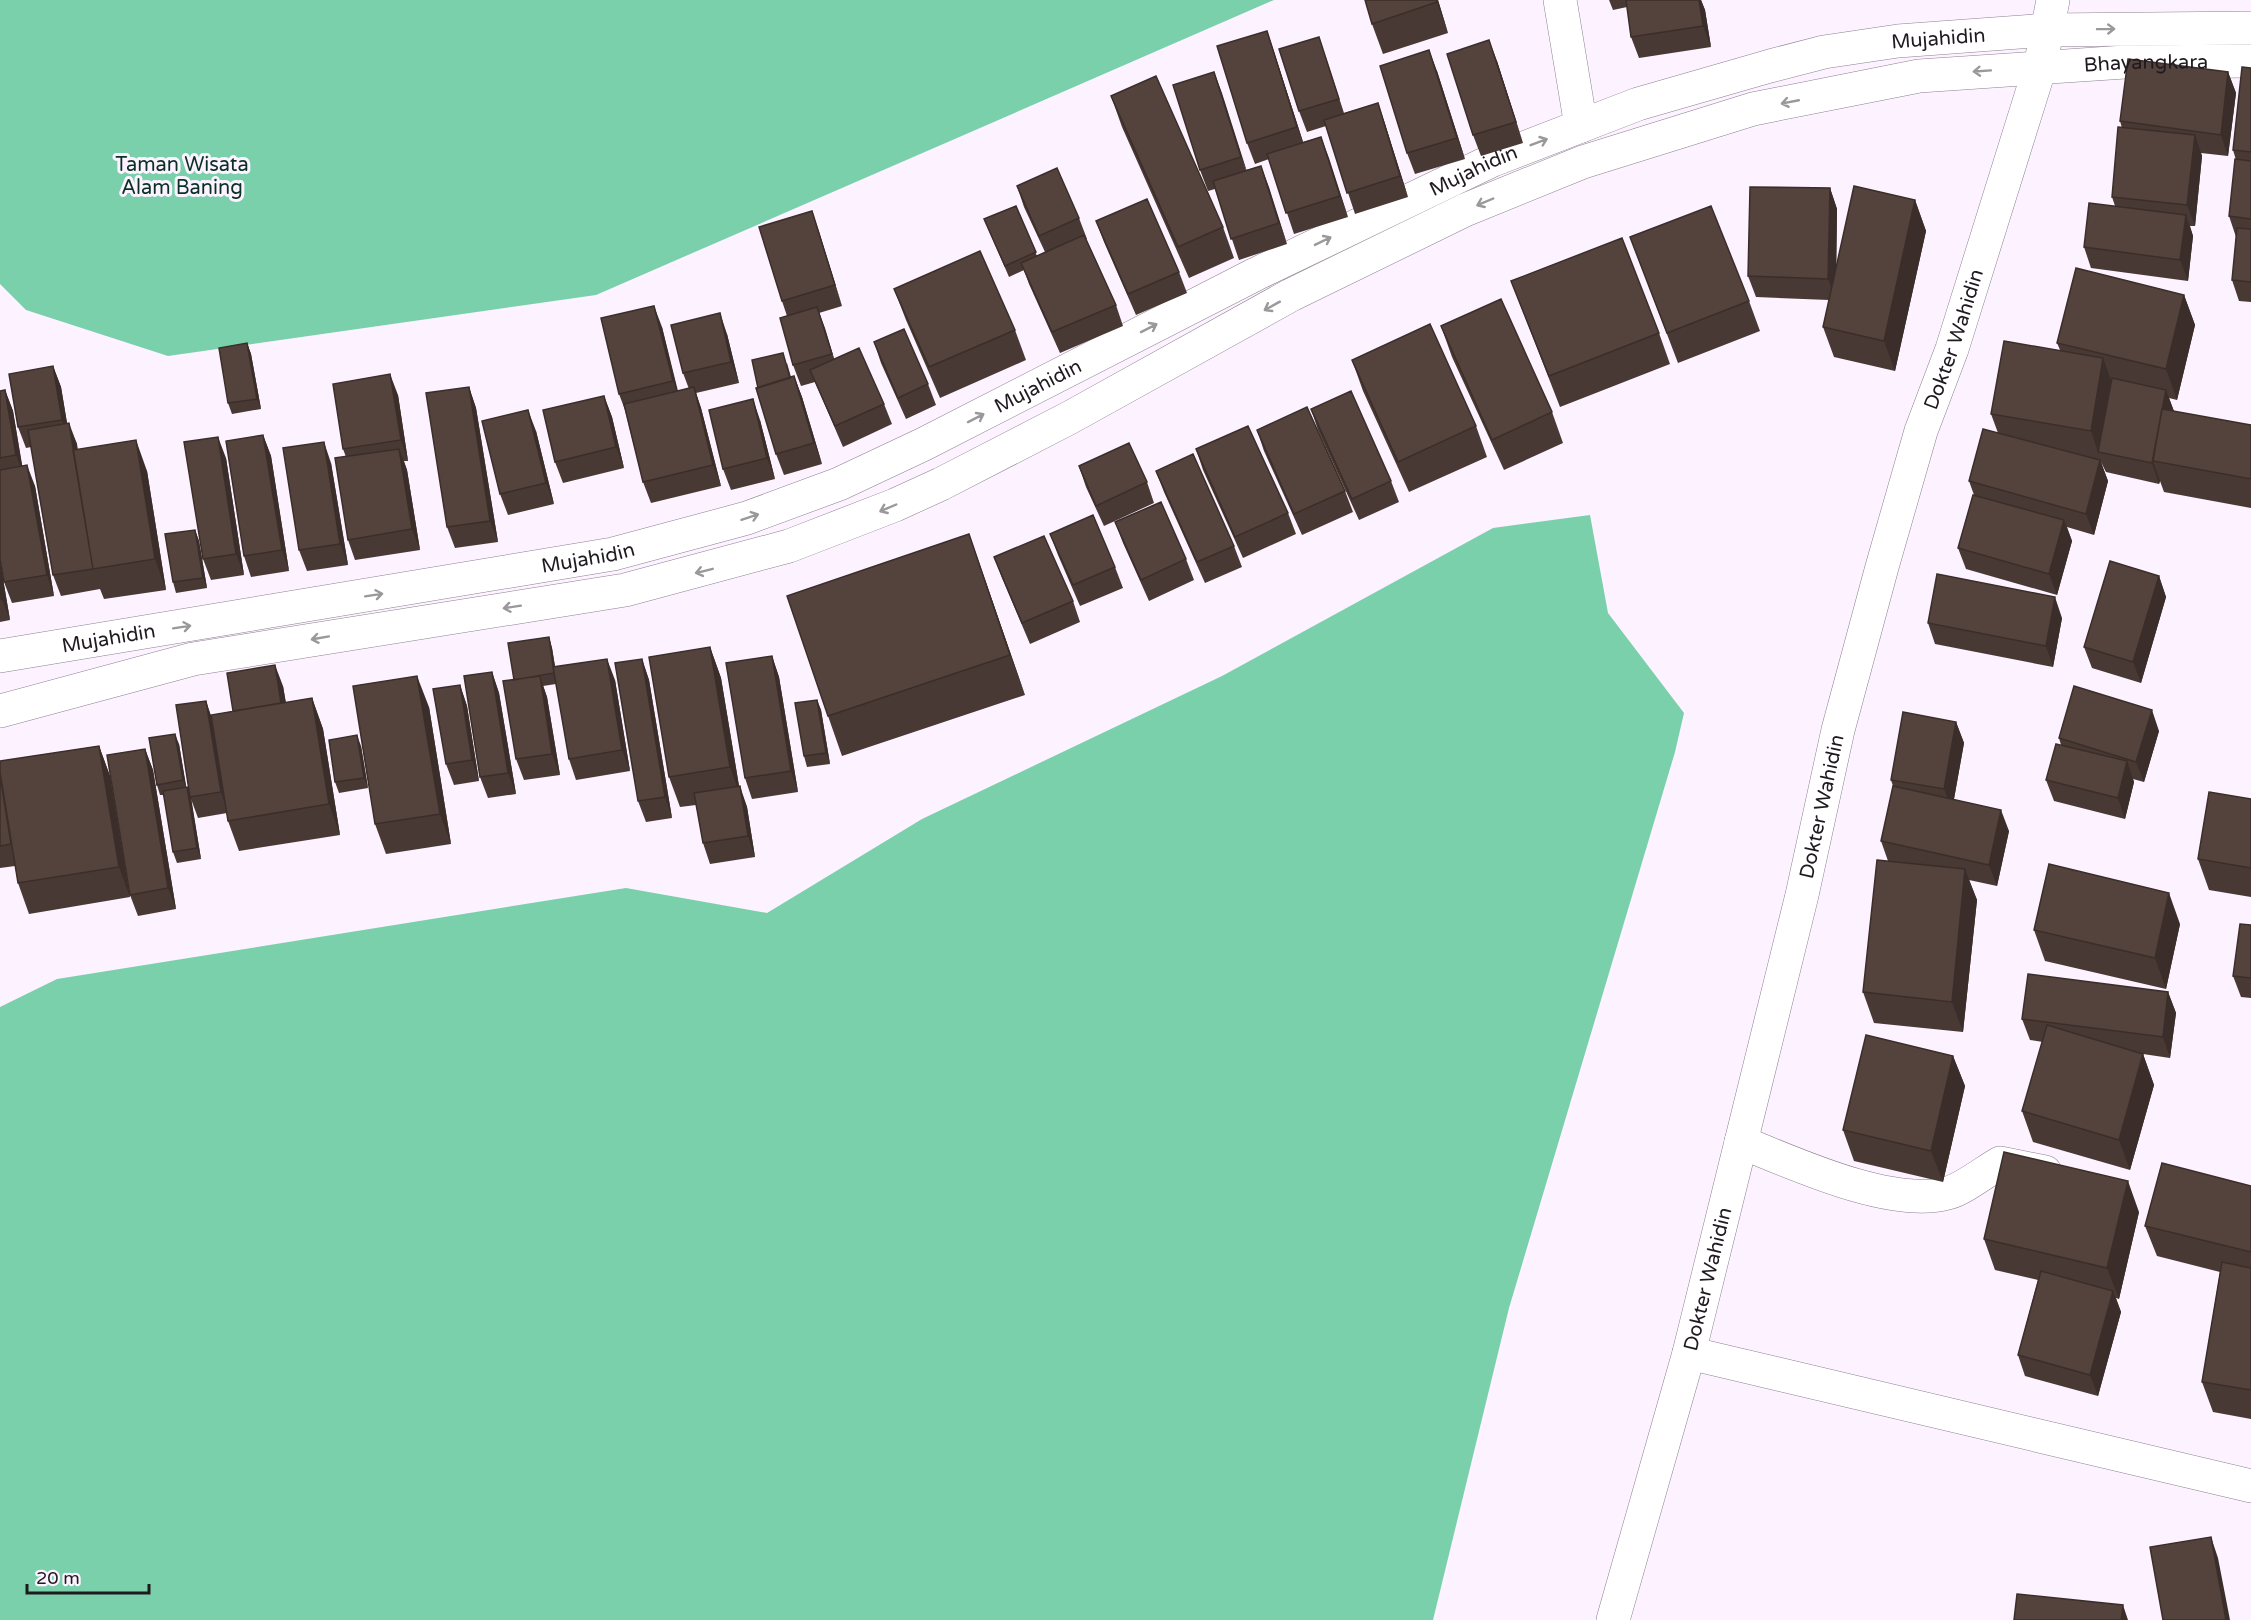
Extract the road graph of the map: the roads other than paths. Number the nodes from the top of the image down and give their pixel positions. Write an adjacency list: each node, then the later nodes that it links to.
1 (1560, 0): 6 (main road)
2 (2050, 15): 3 (main road, Bhayangkara, one-way to 3); 5 (main road, Dokter Wahidin); 6 (main road, Mujahidin)
3 (2251, 28)
4 (2251, 61): 5 (main road, Bhayangkara)
5 (2040, 67): 8 (main road, Mujahidin, one-way to 8); 9 (main road, Dokter Wahidin)
6 (1581, 126): 7 (main road, Mujahidin, one-way to 6)
7 (0, 656)
8 (0, 711)
9 (1741, 1142): 10 (main road); 11 (main road, Dokter Wahidin)
10 (2075, 1179)
11 (1689, 1353): 12 (main road); 13 (main road, Dokter Wahidin)
12 (2251, 1486)
13 (1613, 1620)

